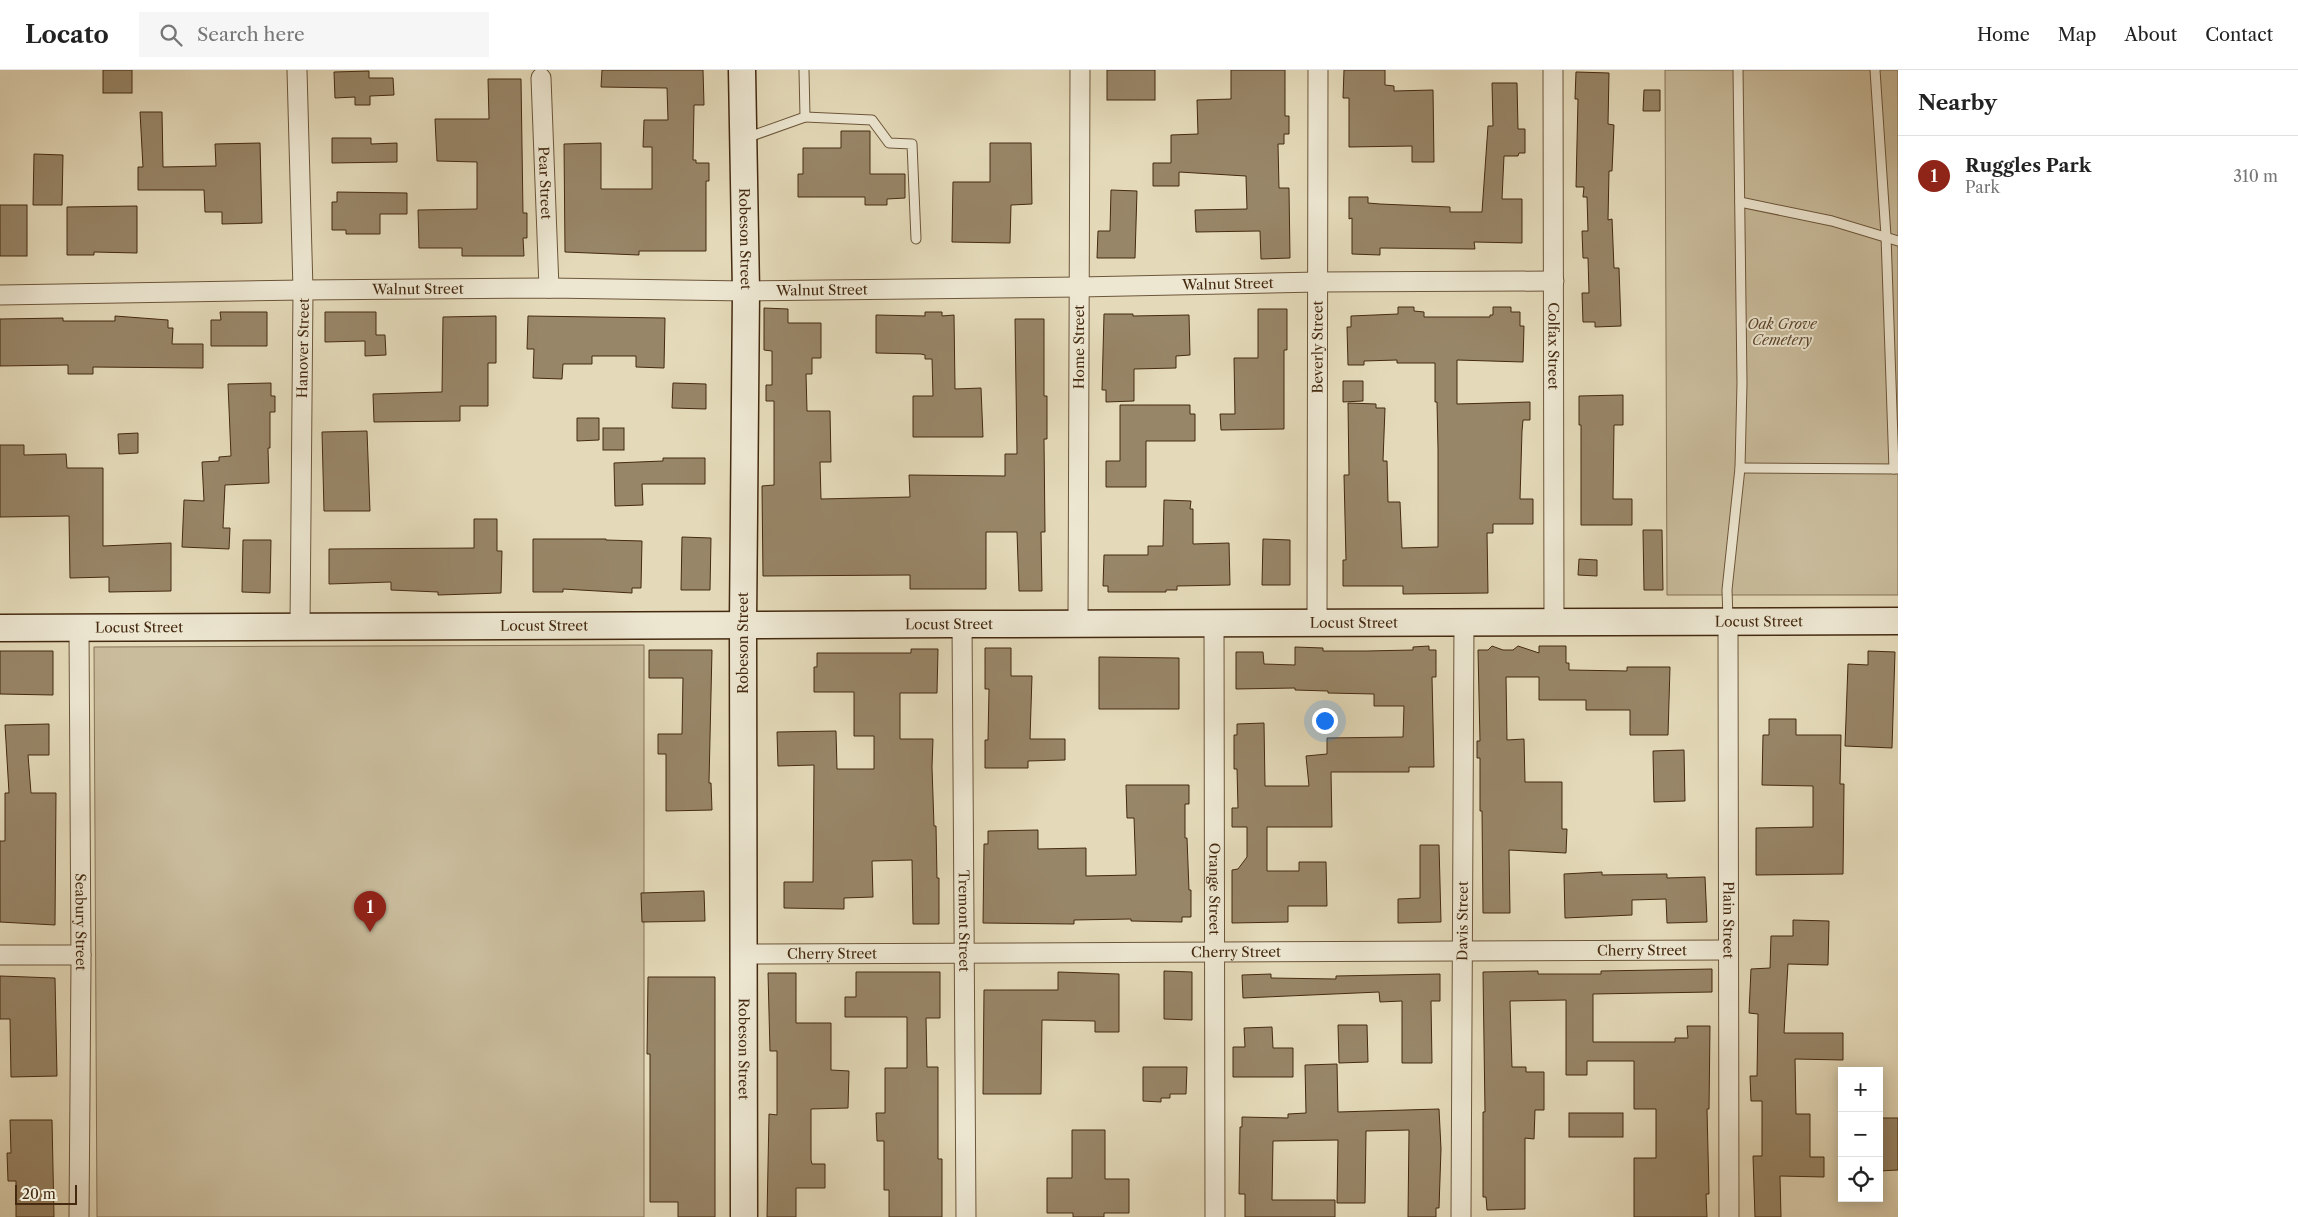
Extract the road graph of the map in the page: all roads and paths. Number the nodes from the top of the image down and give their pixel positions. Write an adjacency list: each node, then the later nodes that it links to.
1 (297, 70): 20 (street, Hanover Street)
2 (742, 70): 11 (street, Robeson Street)
3 (804, 70): 10 (lane)
4 (1080, 70): 18 (street, Home Street)
5 (1318, 70): 17 (street, Beverly Street)
6 (1553, 70): 16 (street, Colfax Street)
7 (1738, 70): 12 (lane)
8 (1875, 70): 13 (lane)
9 (541, 78): 19 (street, Pear Street)
10 (805, 117): 11 (lane); 14 (lane)
11 (743, 139): 21 (street, Robeson Street)
12 (1740, 202): 13 (lane); 23 (lane)
13 (1886, 236): 15 (lane); 24 (lane)
14 (916, 239)
15 (1898, 241)
16 (1554, 281): 17 (street, Walnut Street); 33 (street, Colfax Street)
17 (1318, 282): 18 (street, Walnut Street); 31 (street, Beverly Street)
18 (1079, 287): 21 (street, Walnut Street); 29 (street, Home Street)
19 (549, 288): 20 (street, Walnut Street); 21 (street, Walnut Street)
20 (303, 290): 22 (street, Walnut Street); 34 (street, Hanover Street)
21 (746, 291): 27 (street, Robeson Street)
22 (0, 295)
23 (1740, 468): 24 (lane); 26 (lane)
24 (1896, 469)
25 (1898, 620): 26 (street, Locust Street)
26 (1728, 622): 33 (street, Locust Street); 37 (street, Plain Street)
27 (743, 623): 28 (street, Locust Street); 34 (street, Locust Street); 41 (street, Robeson Street)
28 (962, 623): 29 (street, Locust Street); 40 (street, Tremont Street)
29 (1078, 623): 30 (street, Locust Street)
30 (1214, 623): 31 (street, Locust Street); 39 (street, Orange Street)
31 (1317, 623): 32 (street, Locust Street)
32 (1464, 623): 33 (street, Locust Street); 38 (street, Davis Street)
33 (1554, 623)
34 (300, 626): 36 (street, Locust Street)
35 (0, 628): 36 (street, Locust Street)
36 (79, 628): 43 (street, Seabury Street)
37 (1728, 950): 38 (street, Cherry Street); 49 (street, Plain Street)
38 (1462, 951): 39 (street, Cherry Street); 48 (street, Davis Street)
39 (1215, 952): 40 (street, Cherry Street); 47 (street, Orange Street)
40 (965, 953): 41 (street, Cherry Street); 46 (street, Tremont Street)
41 (744, 954): 45 (street, Robeson Street)
42 (0, 955): 43 (street)
43 (81, 955): 44 (street, Seabury Street)
44 (79, 1217)
45 (744, 1217)
46 (966, 1217)
47 (1215, 1217)
48 (1461, 1217)
49 (1729, 1217)

